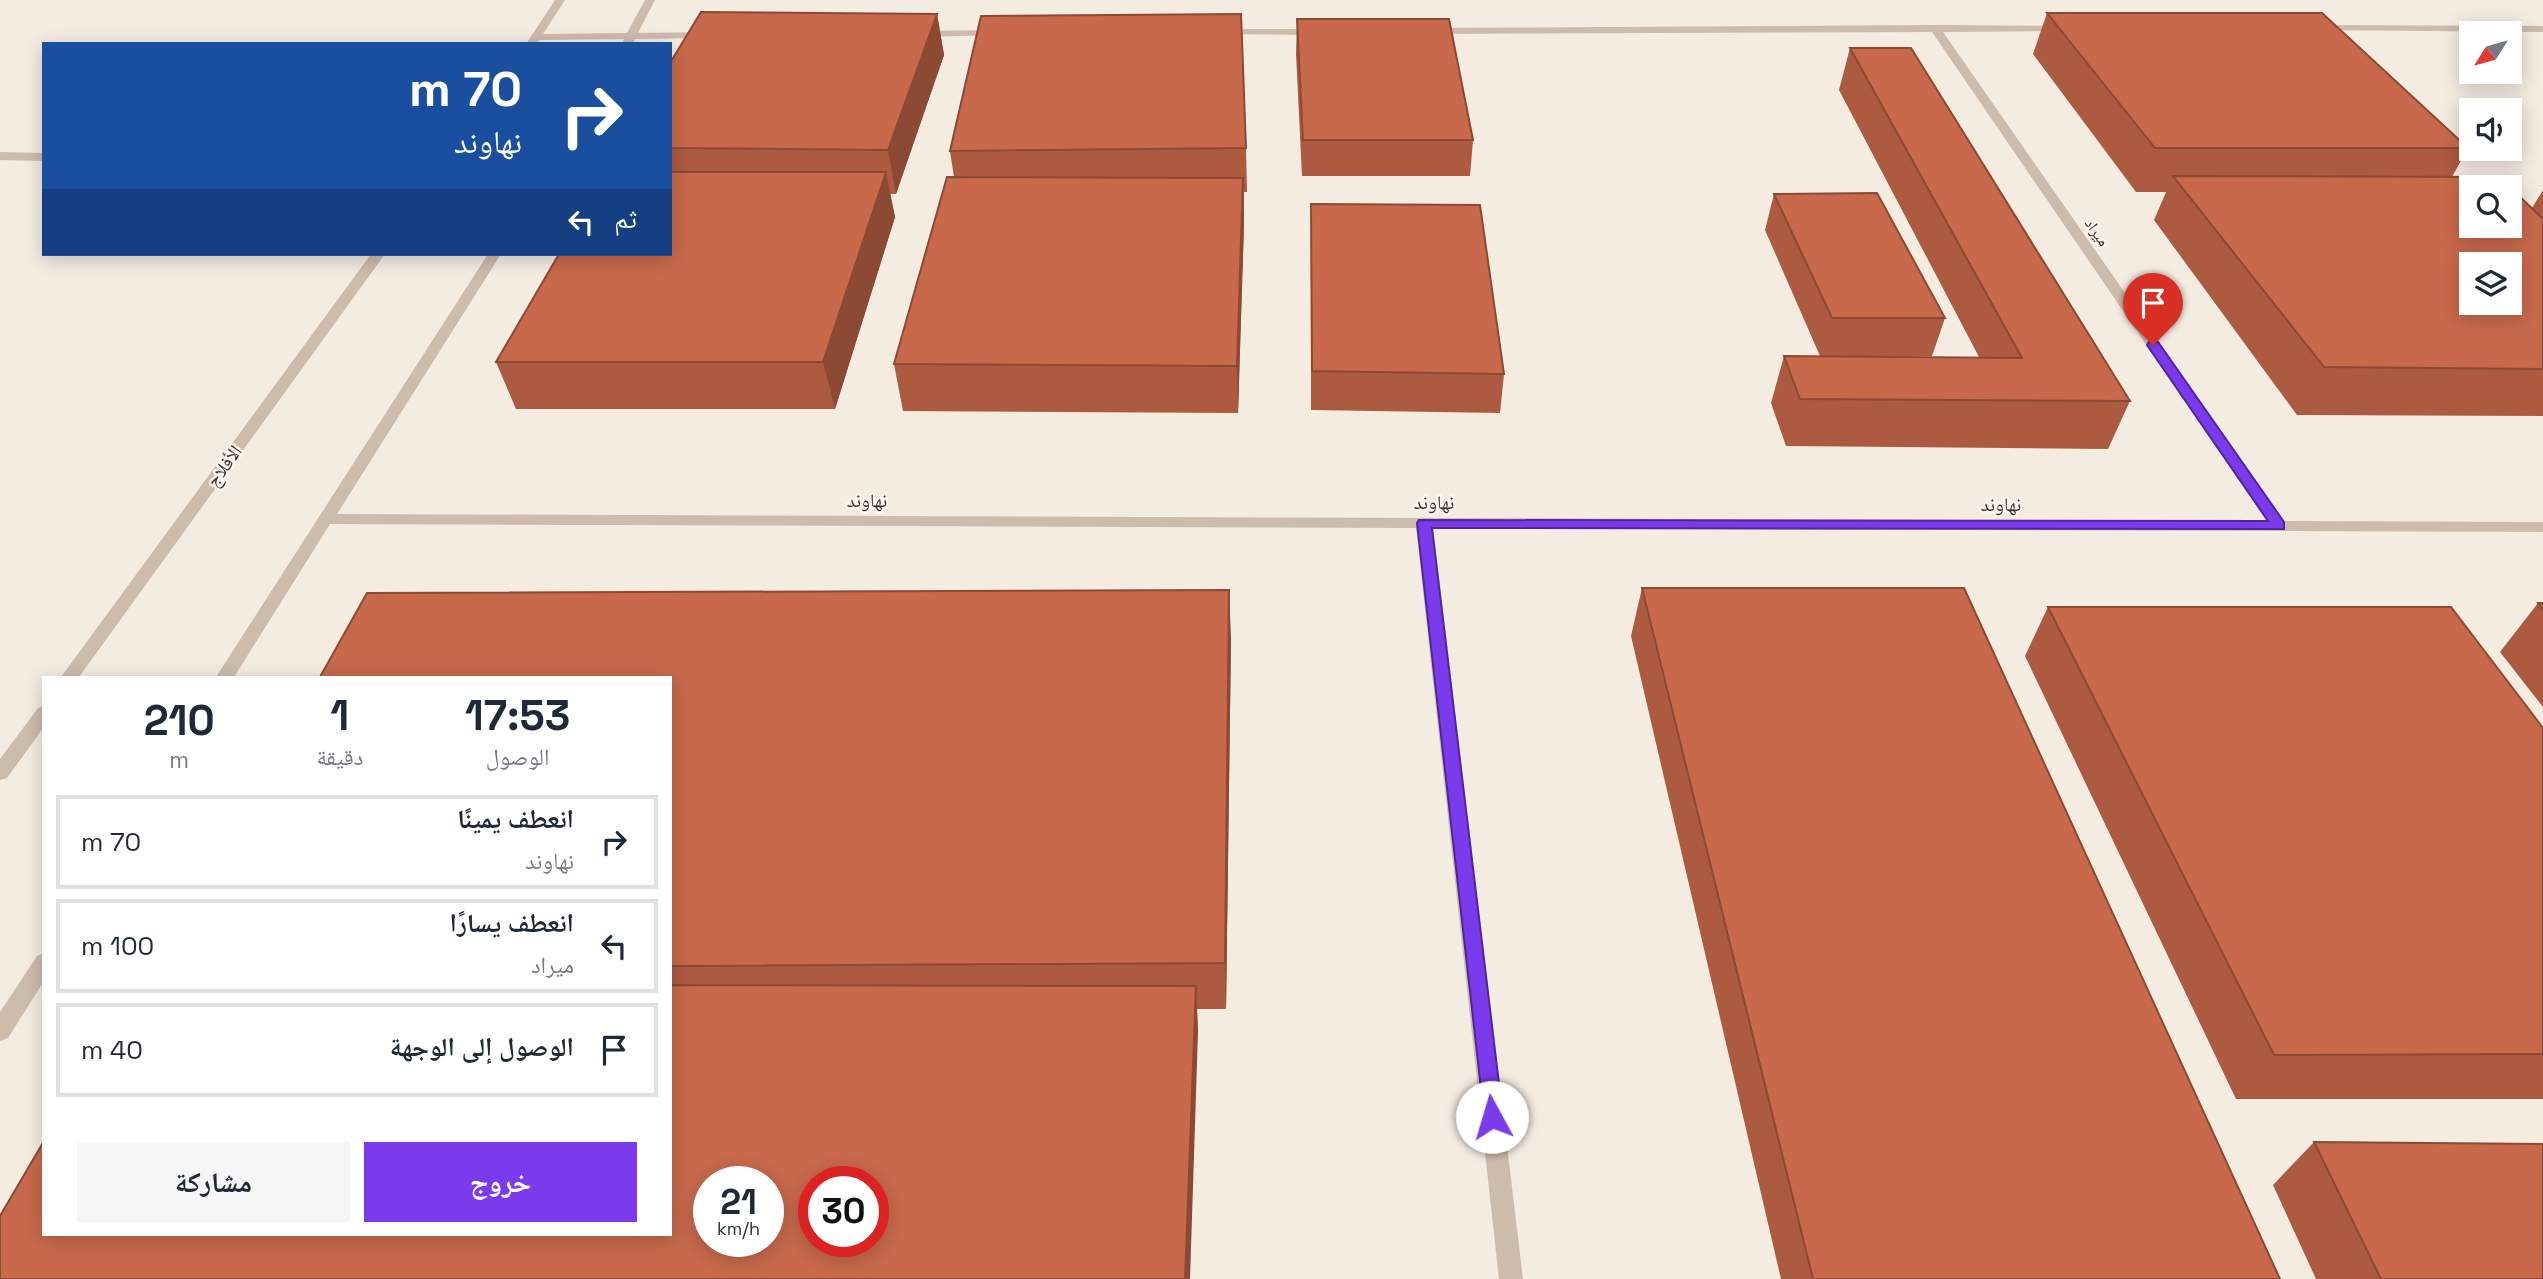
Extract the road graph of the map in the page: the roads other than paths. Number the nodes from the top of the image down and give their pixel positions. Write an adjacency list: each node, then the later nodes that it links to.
1 (560, 0): 13 (street)
2 (650, 0): 14 (street)
3 (1935, 28): 4 (street); 7 (street); 21 (street, ميراد)
4 (2073, 28)
5 (2308, 28): 6 (street)
6 (2543, 29)
7 (1410, 31)
8 (1201, 32): 9 (street)
9 (1326, 32)
10 (1007, 33): 11 (street)
11 (910, 34)
12 (729, 35): 14 (street)
13 (534, 40): 14 (street)
14 (630, 40)
15 (0, 156): 16 (street)
16 (42, 157)
17 (377, 256): 23 (street, الأفلاج)
18 (493, 256): 19 (street)
19 (326, 519): 20 (street, نهاوند); 24 (street)
20 (1424, 523): 21 (street, نهاوند); 29 (street)
21 (2278, 526): 22 (street, نهاوند)
22 (2543, 527)
23 (71, 676)
24 (226, 676)
25 (42, 716): 26 (street)
26 (0, 773)
27 (42, 965): 28 (street)
28 (0, 1031)
29 (1511, 1279)

